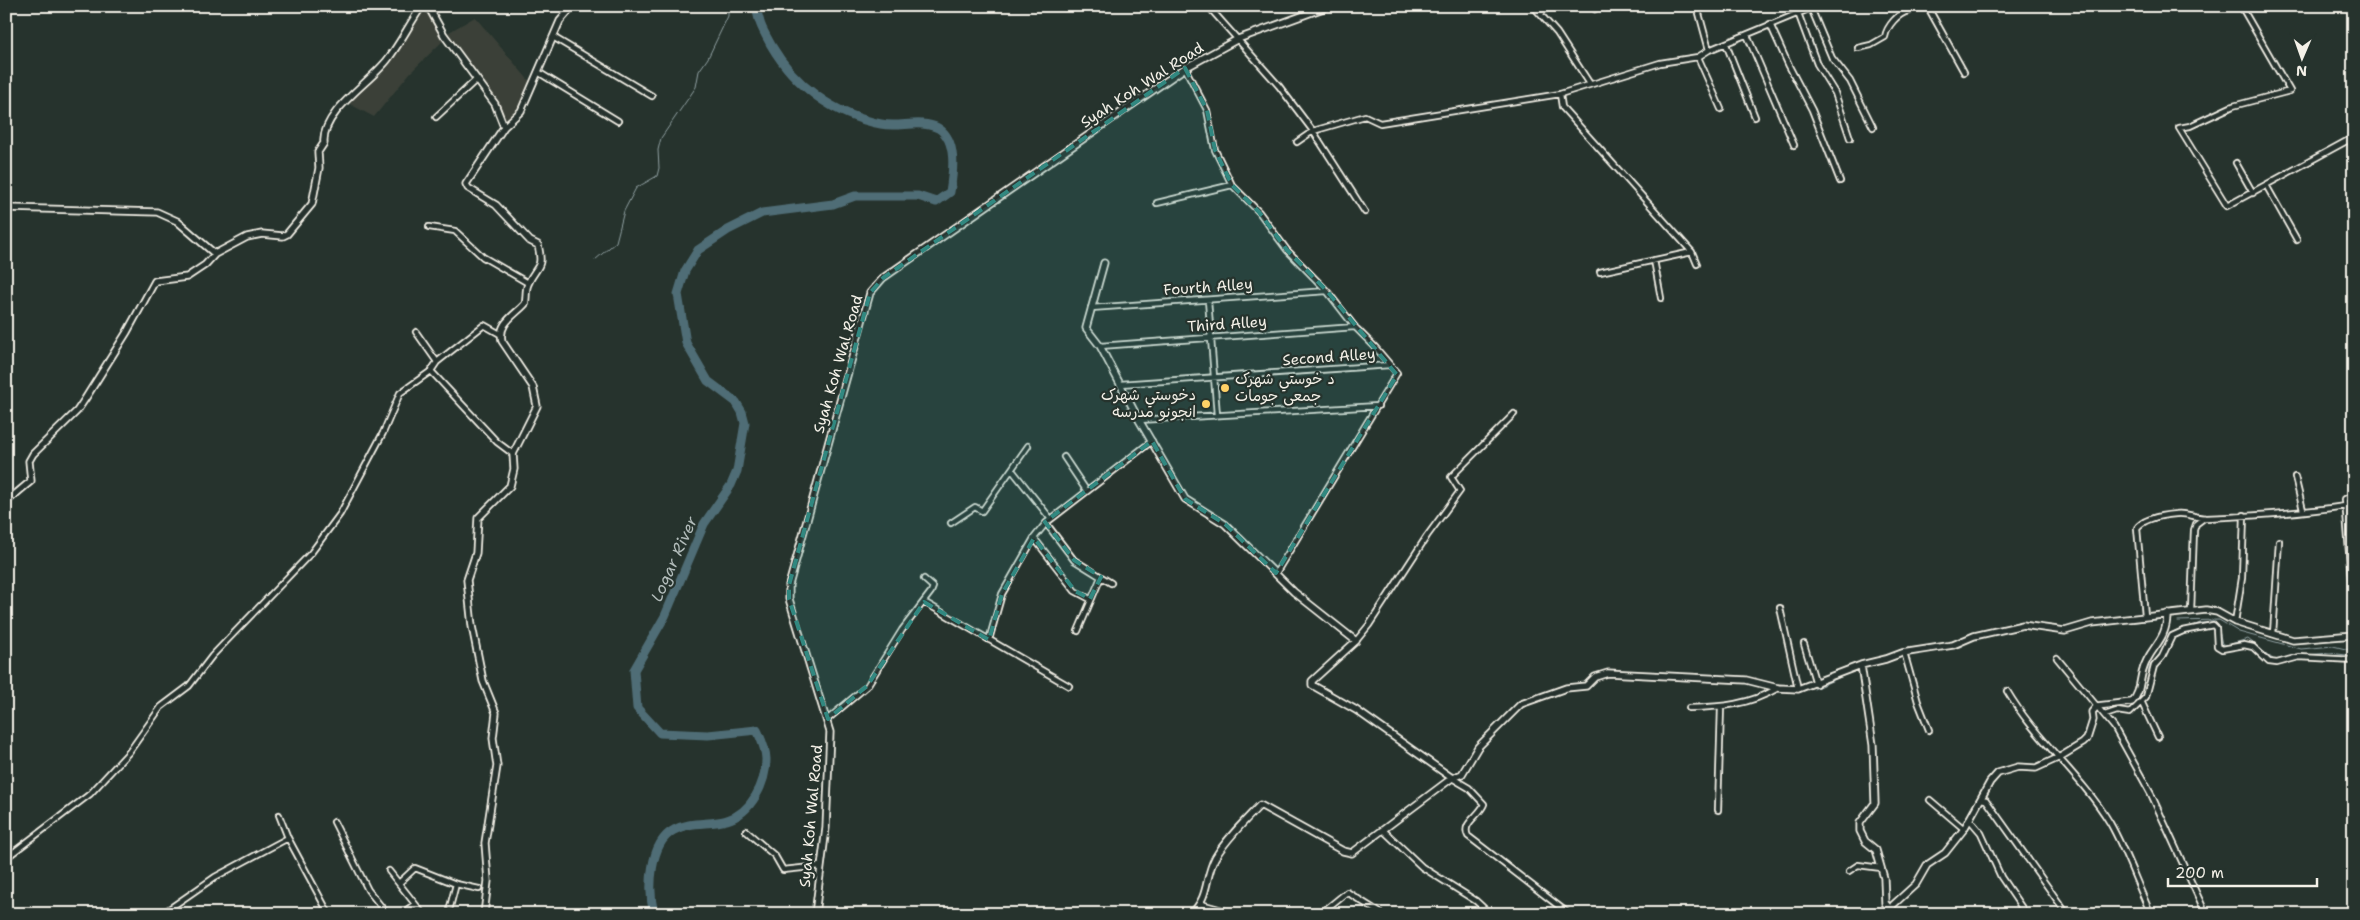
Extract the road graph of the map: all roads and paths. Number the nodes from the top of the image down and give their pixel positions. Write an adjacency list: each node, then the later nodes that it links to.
1 (422, 6): 52 (street)
2 (428, 6): 26 (street)
3 (573, 6): 17 (street)
4 (1329, 6): 18 (street, Syah Koh Wal Road)
5 (1533, 6): 14 (street)
6 (1550, 6): 14 (street)
7 (1697, 6): 21 (street)
8 (1908, 6): 20 (street)
9 (1930, 6): 25 (street)
10 (2241, 6): 45 (street)
11 (1210, 7): 18 (street)
12 (1814, 7): 13 (street); 35 (street)
13 (1798, 13): 15 (street); 37 (street)
14 (1540, 14): 27 (street)
15 (1770, 24): 16 (street); 42 (street)
16 (1747, 35): 19 (street); 40 (street)
17 (553, 38): 24 (street); 29 (street)
18 (1238, 39): 23 (street, Syah Koh Wal Road); 36 (street)
19 (1726, 44): 21 (street); 32 (street)
20 (1858, 48)
21 (1709, 50): 22 (street)
22 (1698, 57): 27 (street); 30 (street)
23 (1186, 68): 43 (street); 126 (street, Syah Koh Wal Road)
24 (538, 72): 33 (street); 34 (street)
25 (1964, 72)
26 (477, 79): 31 (street); 34 (street)
27 (1590, 84): 28 (street)
28 (1560, 94): 36 (street); 51 (street)
29 (652, 96)
30 (1721, 109)
31 (436, 117)
32 (1755, 117)
33 (618, 121)
34 (504, 127): 57 (street)
35 (1873, 127)
36 (1313, 131): 39 (street); 48 (street)
37 (1850, 138)
38 (2354, 138): 44 (street)
39 (1298, 142)
40 (1794, 145)
41 (2236, 163): 45 (street)
42 (1840, 181)
43 (1232, 185): 46 (street); 58 (street)
44 (2266, 185): 45 (street); 50 (street)
45 (2253, 193)
46 (1156, 203)
47 (6, 208): 52 (street)
48 (1365, 212)
49 (429, 227): 57 (street)
50 (2297, 240)
51 (1692, 252): 53 (street); 55 (street)
52 (215, 254): 84 (street)
53 (1654, 260): 56 (street); 59 (street)
54 (1104, 263): 61 (street)
55 (1697, 264)
56 (1600, 272)
57 (528, 283): 64 (street)
58 (1327, 292): 60 (street, Fourth Alley); 62 (street)
59 (1661, 298)
60 (1208, 300): 61 (street, Fourth Alley); 65 (street)
61 (1092, 308): 66 (street)
62 (1355, 327): 65 (street, Third Alley); 68 (street)
63 (416, 332): 67 (street)
64 (500, 334): 67 (street); 78 (street)
65 (1212, 338): 66 (street, Third Alley); 70 (street)
66 (1100, 346): 71 (street)
67 (437, 362): 69 (street)
68 (1390, 365): 70 (street, Second Alley); 72 (street)
69 (431, 371): 78 (street); 141 (street)
70 (1214, 377): 71 (street, Second Alley); 74 (street)
71 (1120, 384): 75 (street)
72 (1378, 406): 74 (street); 94 (street)
73 (1514, 414): 110 (street)
74 (1217, 415): 75 (street)
75 (1139, 420): 76 (street)
76 (1152, 441): 82 (street); 94 (street)
77 (1028, 446): 80 (street)
78 (513, 454): 158 (street)
79 (1064, 457): 82 (street)
80 (1012, 470): 88 (street); 90 (street)
81 (2295, 477): 86 (street)
82 (1086, 490): 88 (street)
83 (2354, 495): 85 (street)
84 (6, 502)
85 (2345, 506): 86 (street); 104 (street)
86 (2303, 510): 87 (street)
87 (2244, 515): 89 (street); 105 (street)
88 (1050, 518): 91 (street)
89 (2204, 518): 101 (street); 103 (street)
90 (952, 522)
91 (1046, 523): 92 (street); 95 (street)
92 (1034, 538): 98 (street); 109 (street)
93 (2279, 541): 107 (street)
94 (1276, 573): 110 (street)
95 (1101, 577): 97 (street); 98 (street)
96 (924, 579): 99 (street)
97 (1111, 584)
98 (1090, 599): 106 (street)
99 (924, 602): 109 (street); 126 (street)
100 (1780, 608): 119 (street)
101 (2191, 611): 102 (street); 105 (street)
102 (2167, 614): 103 (street); 122 (street)
103 (2145, 616): 112 (street)
104 (2354, 619)
105 (2235, 622): 107 (street)
106 (1078, 632)
107 (2273, 634): 108 (street)
108 (2354, 635)
109 (989, 640): 117 (street)
110 (1356, 641): 130 (street)
111 (1804, 644): 116 (street)
112 (1904, 652): 115 (street); 127 (street)
113 (2057, 658): 122 (street)
114 (2354, 660): 121 (street)
115 (1861, 668): 116 (street); 143 (street)
116 (1816, 684): 119 (street)
117 (1069, 686)
118 (1778, 688): 119 (street); 123 (street); 130 (street)
119 (1798, 689)
120 (2007, 691): 129 (street)
121 (2142, 703): 125 (street); 128 (street)
122 (2097, 706): 125 (street); 129 (street)
123 (1721, 707): 124 (street); 133 (street)
124 (1689, 708)
125 (2105, 715): 169 (street)
126 (828, 719): 142 (street, Syah Koh Wal Road)
127 (1929, 730)
128 (2158, 737)
129 (2060, 757): 131 (street); 168 (street)
130 (1452, 778): 138 (street); 165 (street)
131 (1981, 799): 135 (street); 167 (street)
132 (1930, 800): 137 (street)
133 (1718, 810)
134 (279, 815): 140 (street)
135 (1969, 819): 137 (street); 166 (street)
136 (334, 822): 155 (street)
137 (1964, 829): 153 (street)
138 (1383, 830): 150 (street); 164 (street)
139 (746, 831): 142 (street)
140 (288, 838): 152 (street); 154 (street)
141 (6, 858)
142 (821, 866): 159 (street, Syah Koh Wal Road)
143 (1881, 868): 145 (street); 153 (street)
144 (389, 871): 146 (street)
145 (1850, 871)
146 (399, 883): 147 (street); 149 (street)
147 (456, 884): 148 (street); 151 (street)
148 (479, 889)
149 (415, 904): 156 (street); 157 (street)
150 (1201, 904): 160 (street); 161 (street)
151 (450, 907)
152 (166, 911)
153 (1891, 912)
154 (329, 914)
155 (387, 914)
156 (401, 914)
157 (423, 914)
158 (484, 914)
159 (815, 914)
160 (1191, 914)
161 (1236, 914)
162 (1320, 914): 163 (street)
163 (1382, 914)
164 (1490, 914)
165 (1569, 914)
166 (2026, 914)
167 (2067, 914)
168 (2151, 914)
169 (2206, 914)

